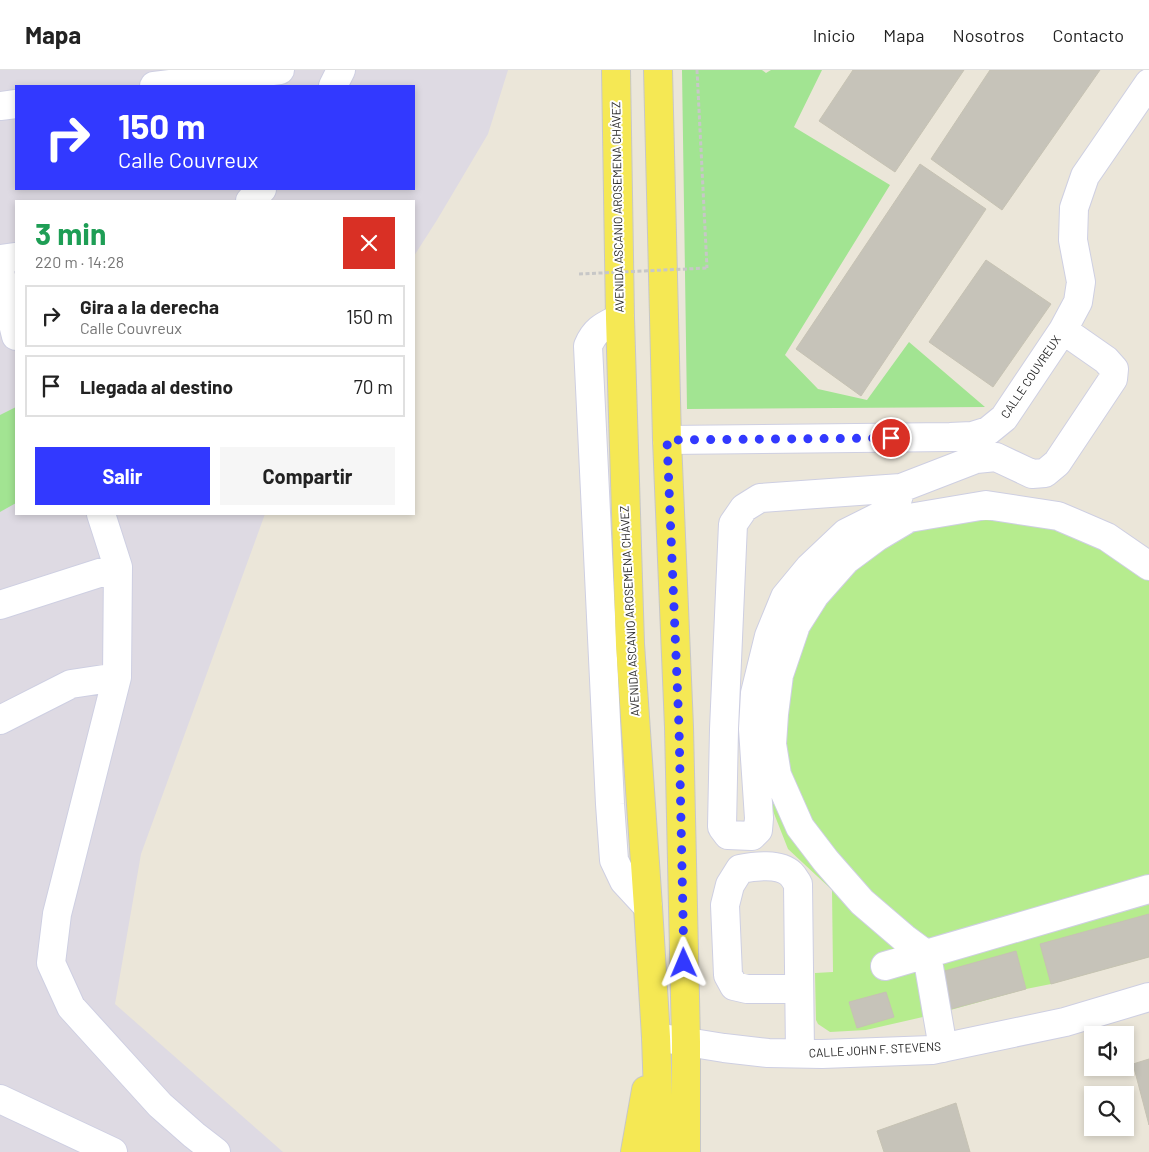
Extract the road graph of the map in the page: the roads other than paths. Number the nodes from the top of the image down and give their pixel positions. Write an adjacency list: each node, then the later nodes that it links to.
1 (280, 70): 6 (street)
2 (340, 70): 7 (street)
3 (616, 70): 33 (main road, AVENIDA ASCANIO AROSEMENA CHÁVEZ)
4 (658, 70): 17 (main road)
5 (1149, 83): 15 (street, CALLE COUVREUX)
6 (162, 85)
7 (333, 85)
8 (15, 104): 9 (street)
9 (0, 106)
10 (261, 190): 11 (street)
11 (251, 200)
12 (15, 257): 13 (street)
13 (0, 259)
14 (0, 272): 16 (street)
15 (1063, 330): 18 (street, CALLE COUVREUX); 18 (street)
16 (15, 332)
17 (667, 440): 18 (street, CALLE COUVREUX); 34 (main road)
18 (974, 447): 19 (street)
19 (901, 488): 26 (street); 27 (street)
20 (101, 515): 22 (street)
21 (1149, 566): 29 (street)
22 (118, 567): 23 (street); 24 (street)
23 (0, 605)
24 (117, 677): 25 (street); 39 (street)
25 (0, 720)
26 (724, 729): 27 (street); 27 (street)
27 (753, 729)
28 (1149, 889): 29 (street)
29 (927, 955): 30 (street); 35 (street)
30 (885, 966)
31 (799, 989): 31 (street); 36 (street)
32 (1149, 997): 35 (street, CALLE JOHN F. STEVENS)
33 (656, 1037): 34 (street, CALLE JOHN F. STEVENS); 40 (main road); 41 (main road, AVENIDA ASCANIO AROSEMENA CHÁVEZ)
34 (686, 1042): 36 (street, CALLE JOHN F. STEVENS); 42 (main road)
35 (942, 1048): 36 (street, CALLE JOHN F. STEVENS)
36 (800, 1053)
37 (0, 1098): 38 (street)
38 (113, 1152)
39 (216, 1152)
40 (635, 1152)
41 (660, 1152)
42 (686, 1152)

